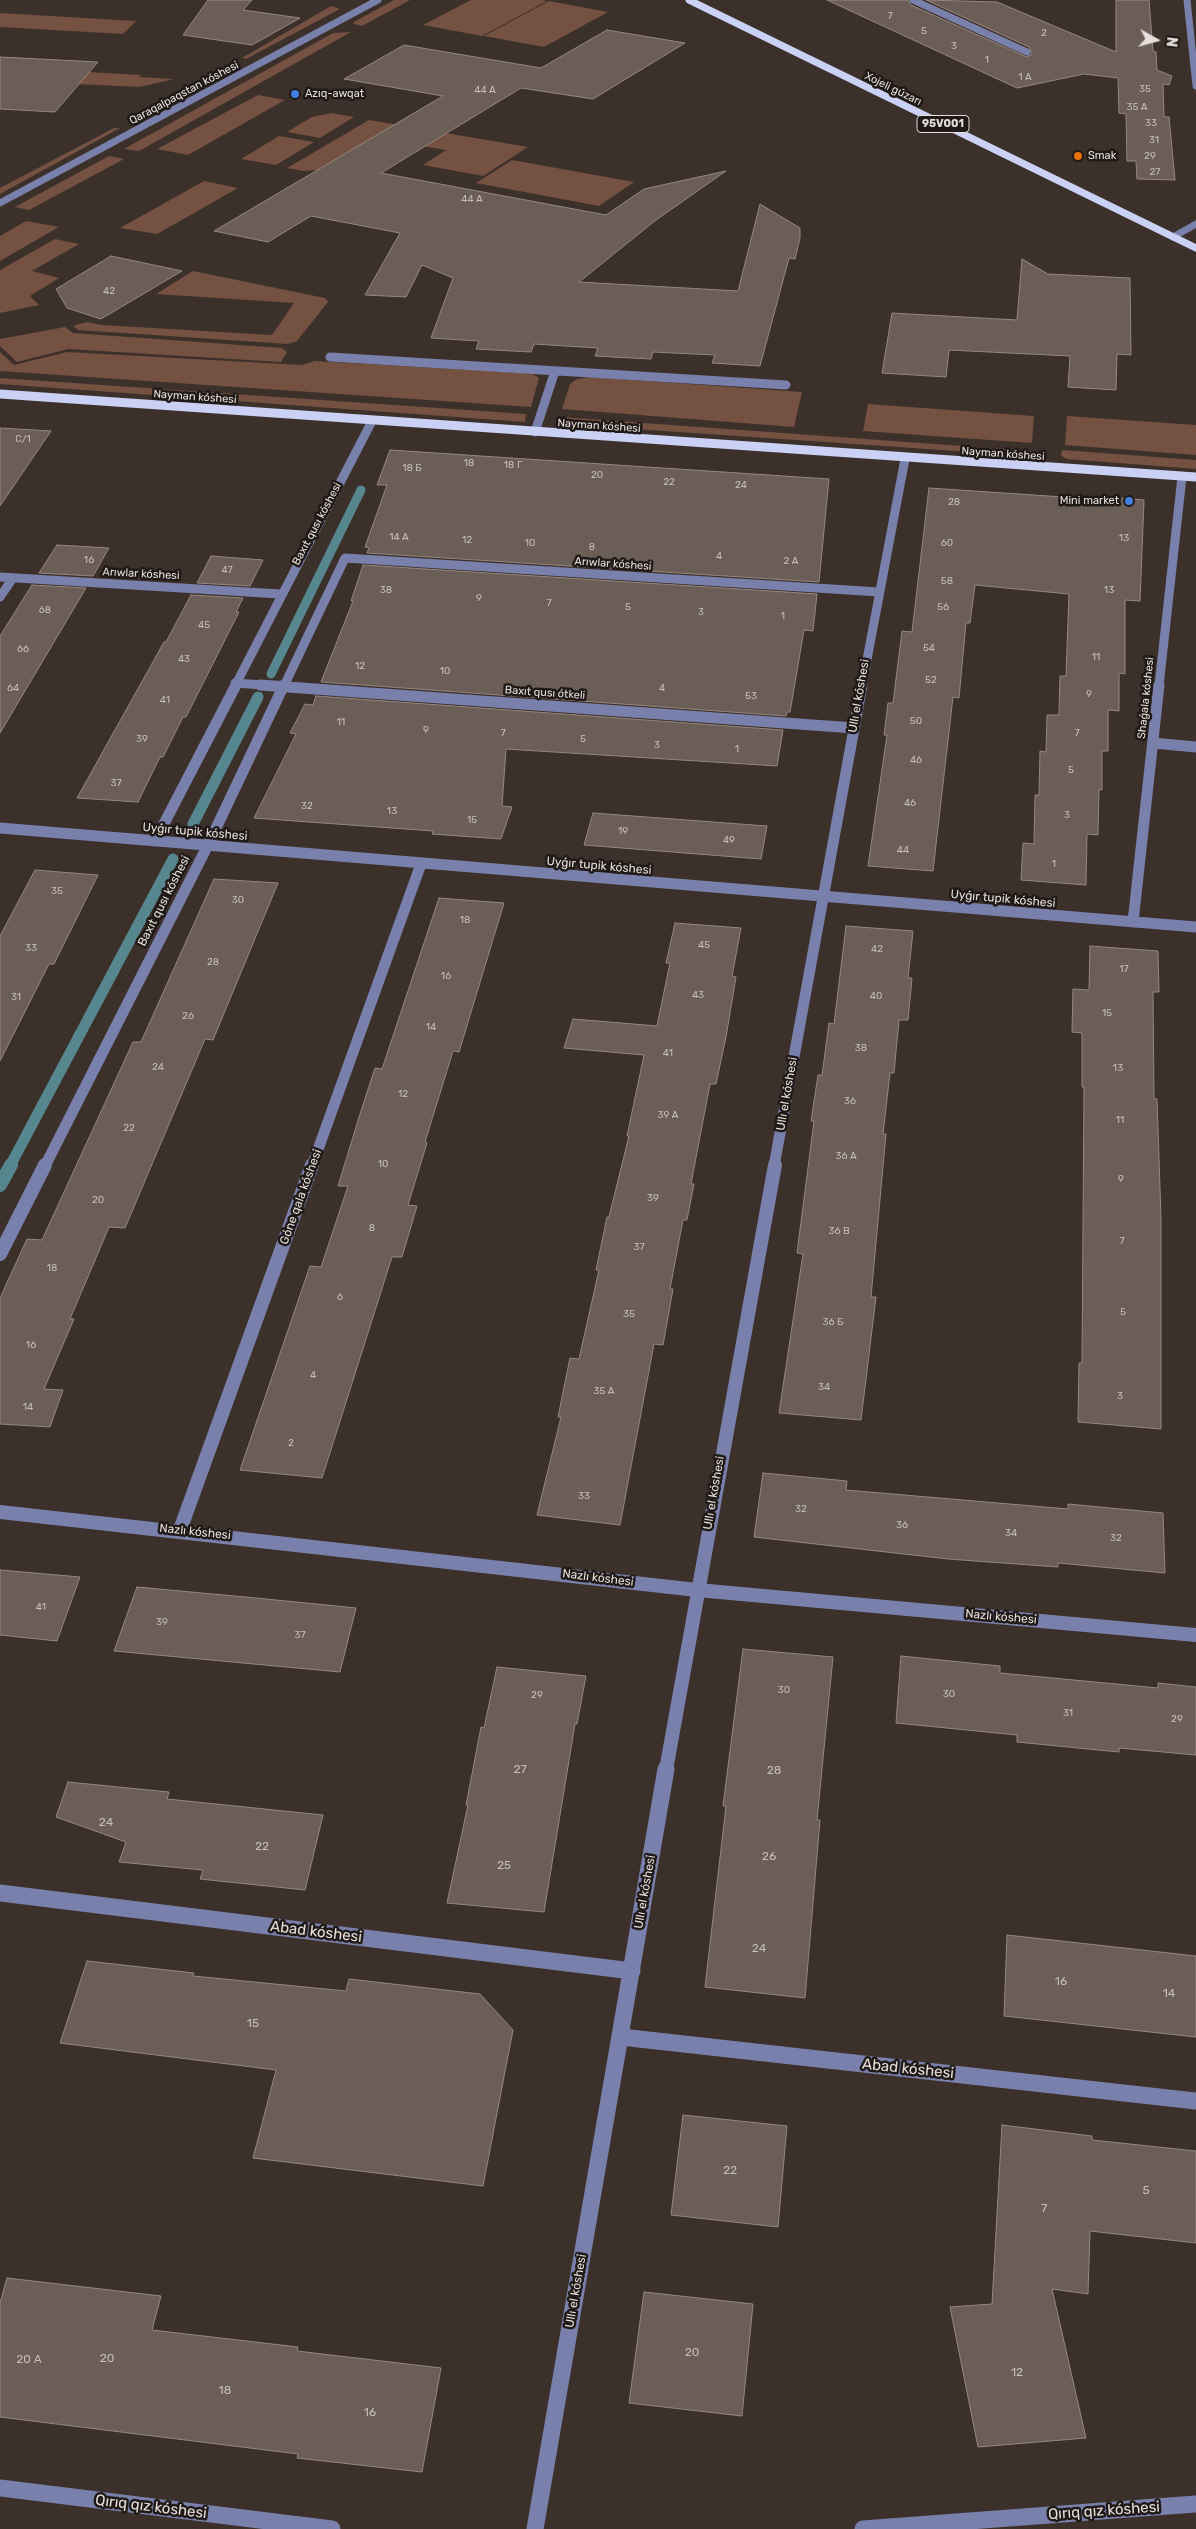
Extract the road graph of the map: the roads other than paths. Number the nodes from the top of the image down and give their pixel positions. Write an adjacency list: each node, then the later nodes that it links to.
1 (378, 0): 7 (street, Qaraqalpaqstan kóshesi)
2 (690, 0): 9 (main road, Xojeli gúzarı / 95V001)
3 (914, 0): 5 (street)
4 (1187, 0): 6 (street)
5 (1027, 52)
6 (1196, 86)
7 (0, 203)
8 (1196, 224): 9 (street)
9 (1173, 237): 10 (main road, Xojeli gúzarı / 95V001)
10 (1196, 248)
11 (330, 358): 12 (street)
12 (555, 371): 13 (street); 16 (street)
13 (786, 385)
14 (0, 394): 15 (main road, Nayman kóshesi)
15 (372, 421): 16 (main road, Nayman kóshesi); 24 (street, Baxıt qusı kóshesi)
16 (535, 432): 17 (main road, Nayman kóshesi)
17 (905, 458): 18 (main road, Nayman kóshesi); 23 (street, Ullı el kóshesi)
18 (1182, 476): 19 (main road, Nayman kóshesi); 29 (street, Shaǵala kóshesi)
19 (1196, 478)
20 (345, 558): 23 (street, Arıwlar kóshesi); 27 (street, Baxıt qusı kóshesi)
21 (0, 577): 22 (street, Arıwlar kóshesi)
22 (13, 578): 24 (street, Arıwlar kóshesi); 25 (street)
23 (878, 592): 28 (street, Ullı el kóshesi)
24 (280, 594): 26 (street, Baxıt qusı kóshesi)
25 (0, 597)
26 (235, 683): 27 (street, Baxıt qusı ótkeli); 32 (street, Baxıt qusı kóshesi)
27 (282, 686): 28 (street, Baxıt qusı ótkeli); 33 (street, Baxıt qusı kóshesi)
28 (854, 728): 35 (street, Ullı el kóshesi)
29 (1153, 743): 30 (street); 36 (street, Shaǵala kóshesi)
30 (1196, 746)
31 (0, 828): 32 (street, Uyǵır tupik kóshesi)
32 (155, 841): 33 (street, Uyǵır tupik kóshesi)
33 (208, 845): 34 (street, Uyǵır tupik kóshesi); 38 (street, Baxıt qusı kóshesi)
34 (421, 864): 35 (street, Uyǵır tupik kóshesi); 40 (street, Góne qala kóshesi)
35 (823, 896): 36 (street, Uyǵır tupik kóshesi); 41 (street, Ullı el kóshesi)
36 (1133, 922): 37 (street, Uyǵır tupik kóshesi)
37 (1196, 927)
38 (0, 1254)
39 (0, 1512): 40 (street, Nazlı kóshesi)
40 (180, 1530): 41 (street, Nazlı kóshesi)
41 (697, 1590): 42 (street, Nazlı kóshesi); 44 (street, Ullı el kóshesi)
42 (1196, 1635)
43 (0, 1893): 44 (street, Abad kóshesi)
44 (632, 1971): 45 (street, Ullı el kóshesi)
45 (621, 2037): 46 (street, Abad kóshesi); 50 (street, Ullı el kóshesi)
46 (1196, 2101)
47 (0, 2488): 49 (street, Qırıq qız kóshesi)
48 (1196, 2504): 51 (street, Qırıq qız kóshesi)
49 (332, 2529)
50 (535, 2529)
51 (863, 2529)

